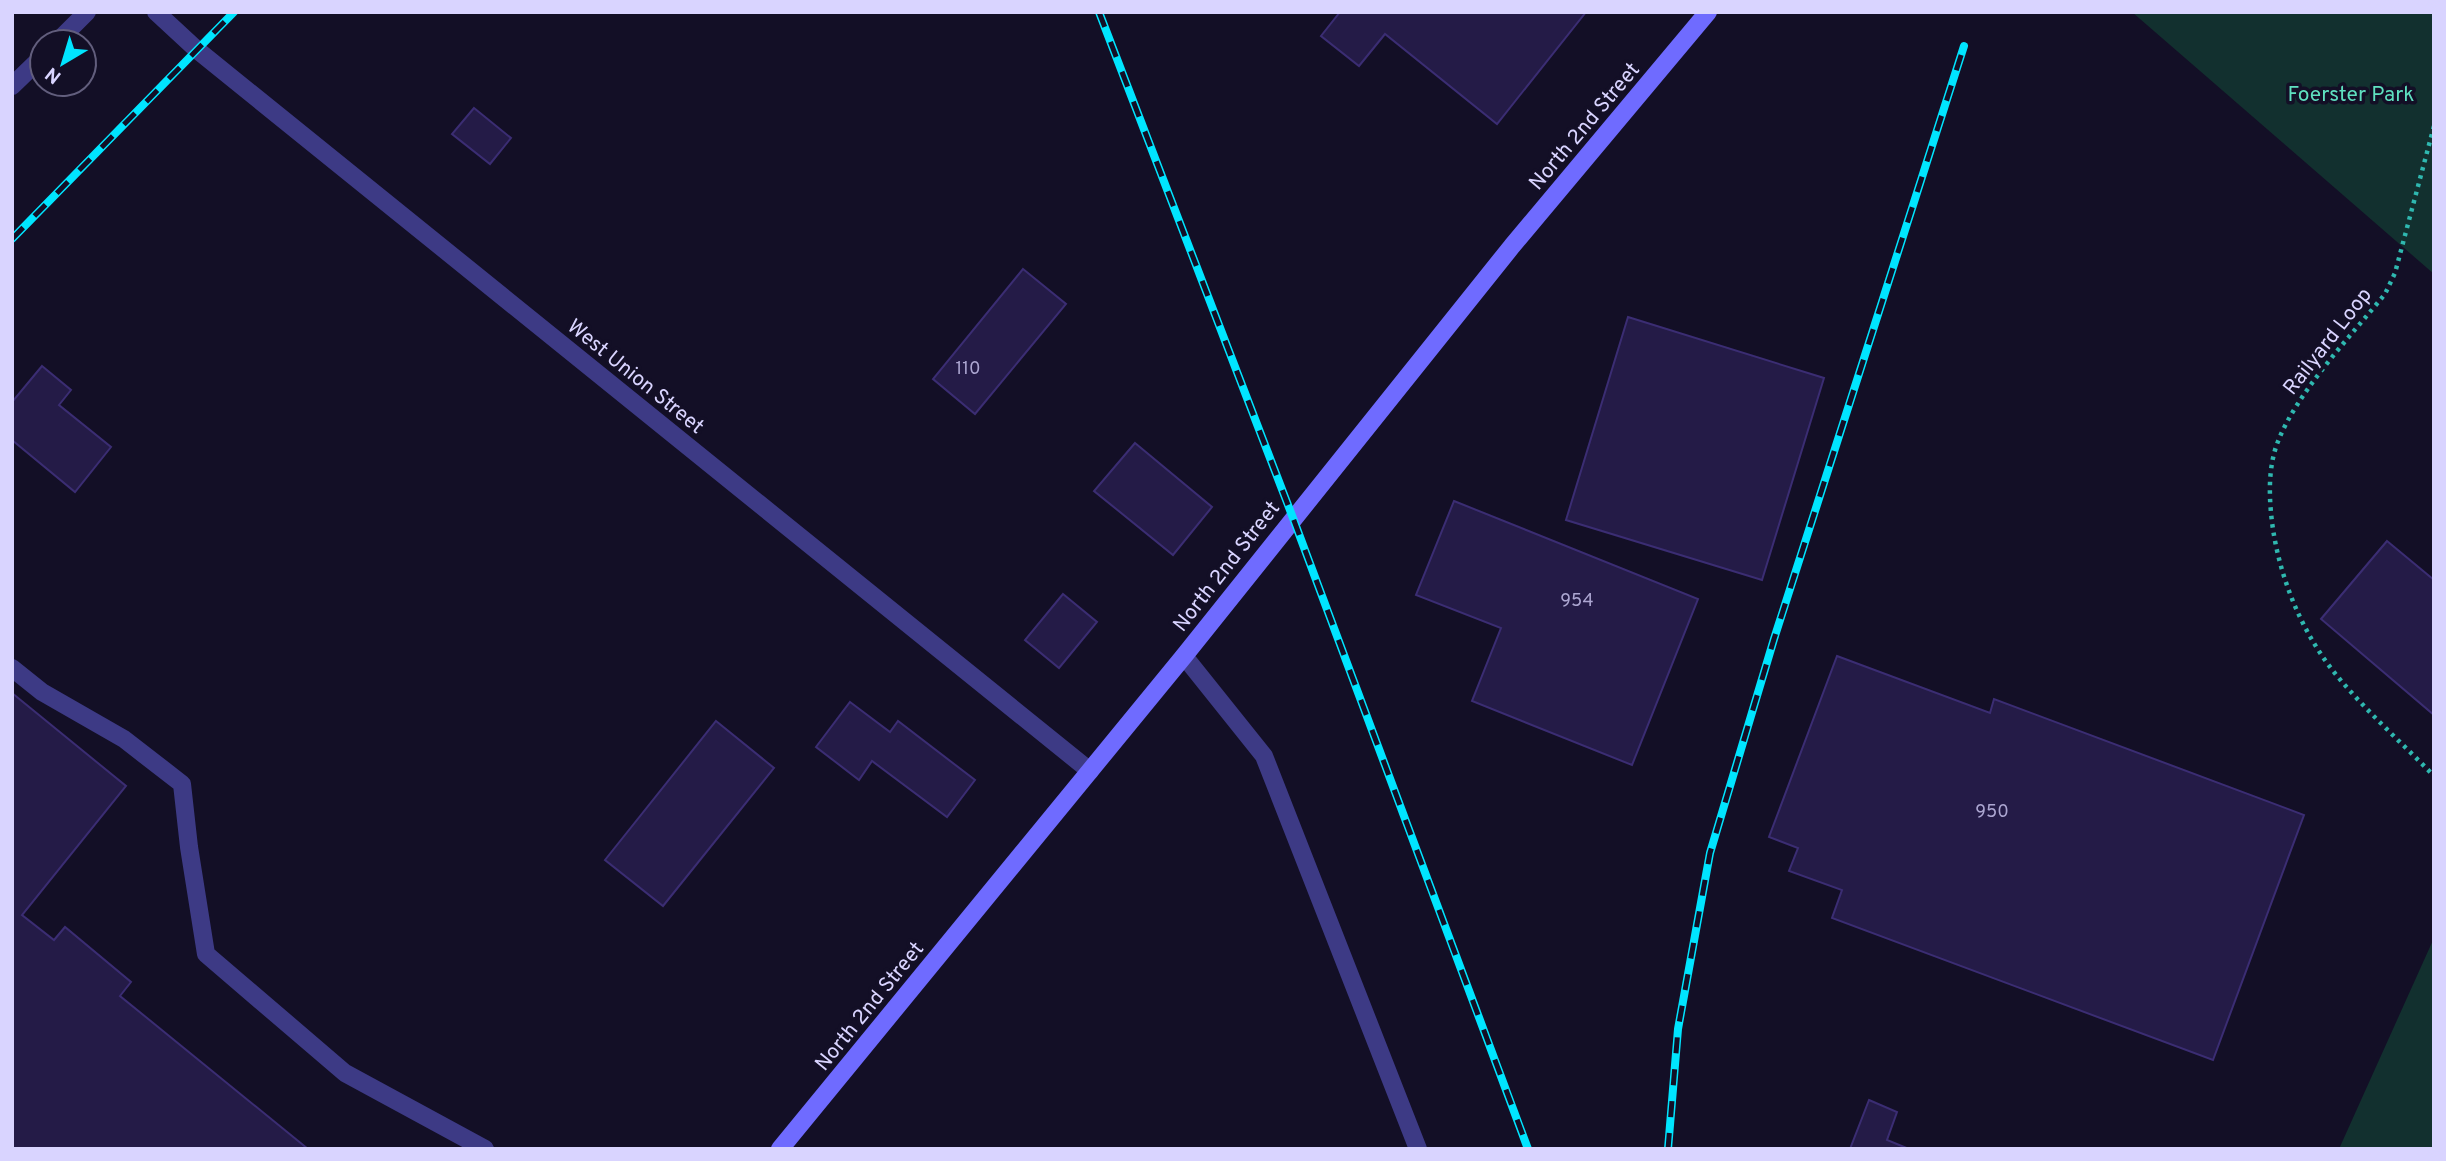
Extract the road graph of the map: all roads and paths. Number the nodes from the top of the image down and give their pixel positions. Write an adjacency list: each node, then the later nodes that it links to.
1 (87, 12): 4 (street)
2 (156, 12): 10 (street, West Union Street)
3 (1708, 12): 8 (main road, North 2nd Street)
4 (71, 28)
5 (28, 71): 6 (street)
6 (12, 86)
7 (2434, 126): 11 (path, Railyard Loop)
8 (1184, 656): 10 (main road, North 2nd Street); 14 (street)
9 (12, 668): 12 (street)
10 (1090, 772): 13 (main road, North 2nd Street)
11 (2434, 776)
12 (485, 1149)
13 (780, 1149)
14 (1418, 1149)

